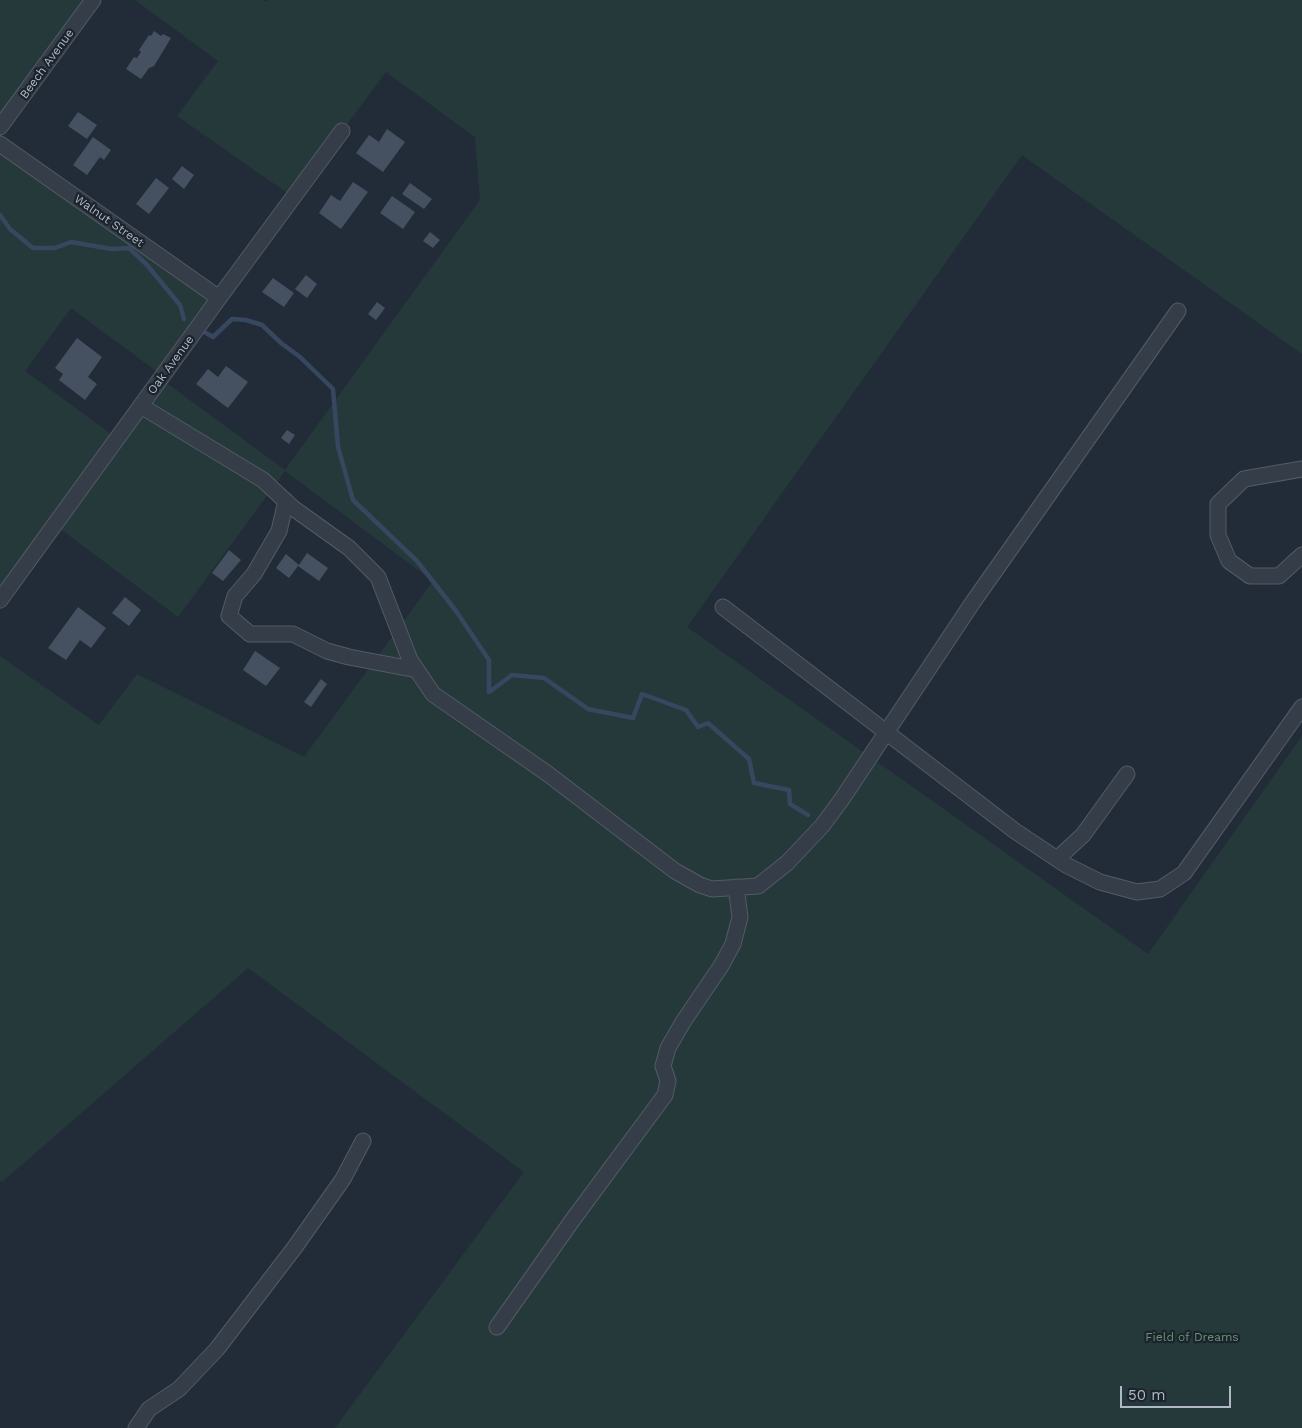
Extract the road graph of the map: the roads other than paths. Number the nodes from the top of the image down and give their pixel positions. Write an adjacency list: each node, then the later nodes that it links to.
1 (92, 0): 2 (street, Beech Avenue)
2 (0, 127)
3 (342, 131): 5 (street, Oak Avenue)
4 (0, 144): 5 (street, Walnut Street)
5 (219, 298): 7 (street, Oak Avenue)
6 (1178, 311): 15 (street)
7 (141, 406): 9 (street); 11 (street, Oak Avenue)
8 (1302, 469): 10 (street)
9 (286, 501): 13 (street); 13 (street)
10 (1302, 554)
11 (0, 600)
12 (723, 607): 15 (street)
13 (417, 670): 18 (street)
14 (1302, 707): 17 (street)
15 (886, 732): 17 (street); 18 (street)
16 (1127, 774): 17 (street)
17 (1057, 859)
18 (736, 887): 20 (street)
19 (362, 1141): 21 (street)
20 (497, 1327)
21 (136, 1428)

